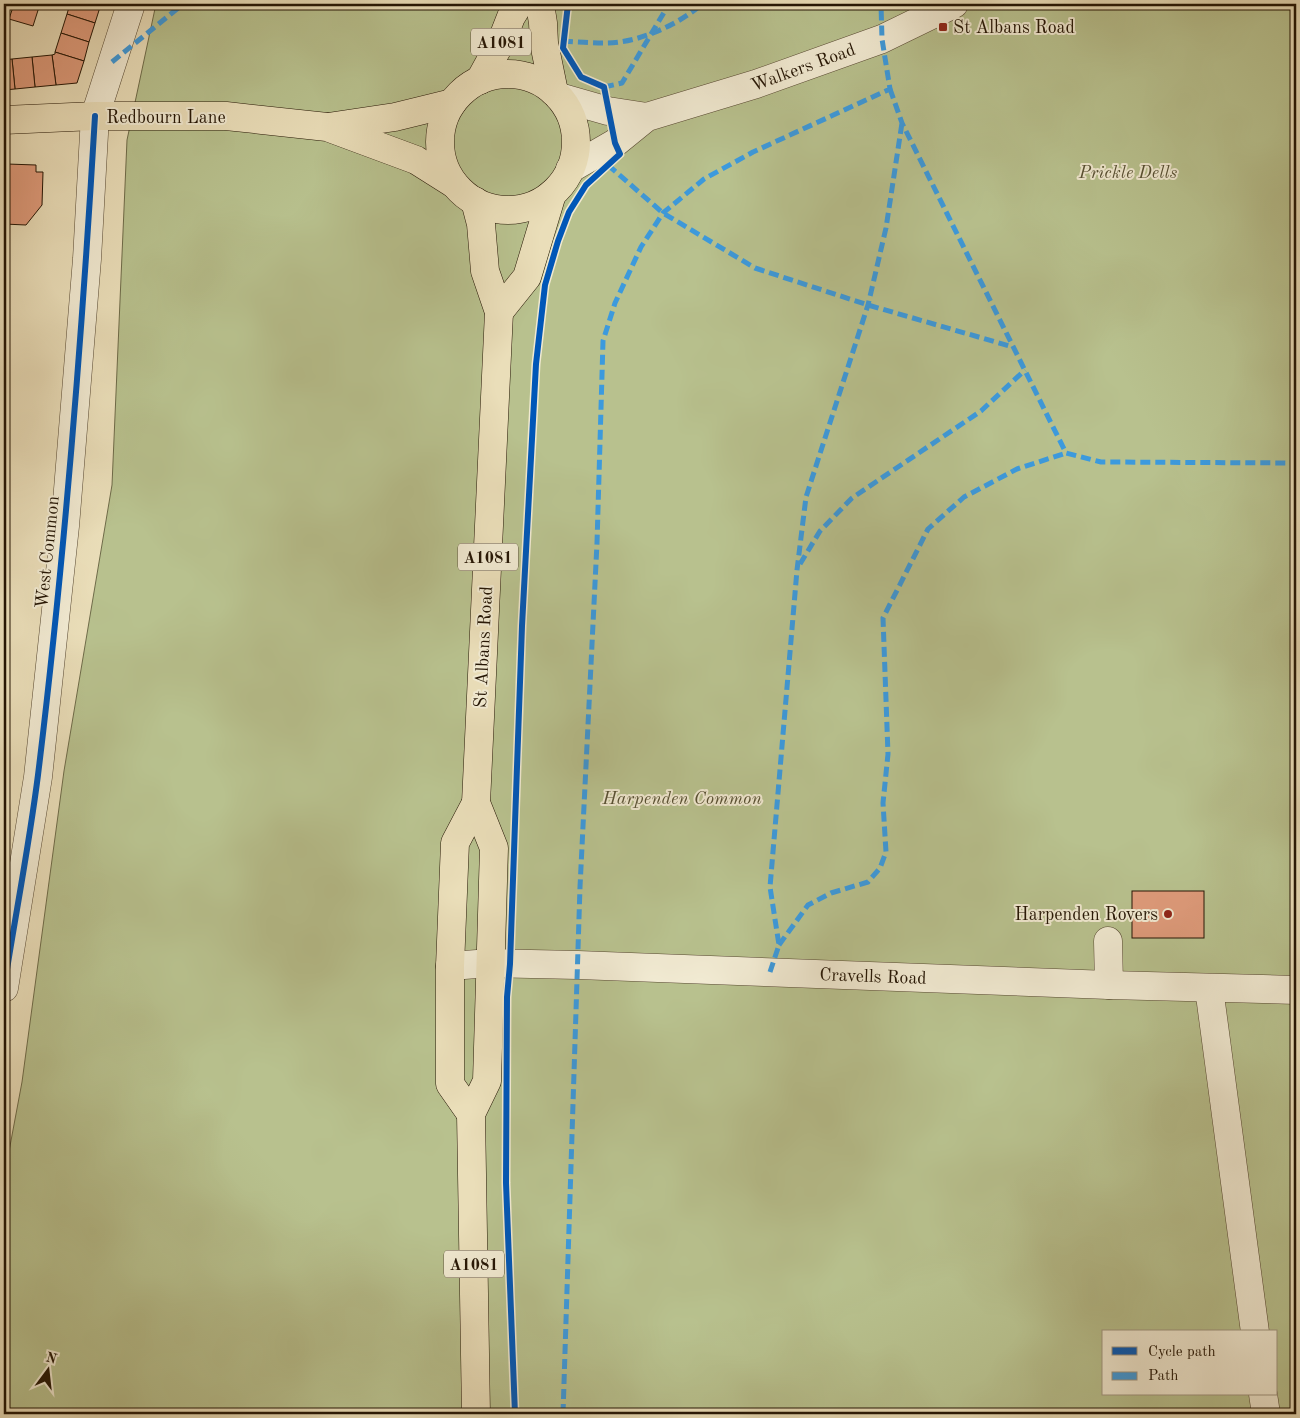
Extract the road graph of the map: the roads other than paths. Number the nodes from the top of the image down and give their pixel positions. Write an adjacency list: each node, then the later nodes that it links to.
1 (131, 4): 8 (street, West Common)
2 (519, 4): 5 (main road, A1081)
3 (540, 4): 6 (main road, A1081)
4 (954, 4): 9 (street, Walkers Road)
5 (480, 80): 6 (main road); 7 (main road)
6 (557, 94): 9 (street, Walkers Road); 12 (main road)
7 (452, 103): 11 (main road, Redbourn Lane); 13 (main road)
8 (95, 116): 10 (main road, Redbourn Lane); 11 (main road, Redbourn Lane); 22 (street, West Common)
9 (647, 117): 12 (street, Walkers Road)
10 (4, 120)
11 (327, 127): 13 (main road, Redbourn Lane)
12 (570, 169): 14 (main road)
13 (454, 184): 15 (main road)
14 (552, 194): 15 (main road); 16 (main road)
15 (475, 202): 16 (main road, St Albans Road / A1081)
16 (499, 312): 17 (main road, St Albans Road / A1081)
17 (476, 803): 19 (main road, St Albans Road / A1081); 20 (main road, St Albans Road / A1081)
18 (1108, 942): 21 (street)
19 (491, 964): 20 (street, Cravells Road); 21 (street, Cravells Road); 25 (main road, St Albans Road / A1081)
20 (450, 966): 25 (main road, St Albans Road / A1081)
21 (1109, 985): 23 (street, Cravells Road)
22 (4, 988)
23 (1209, 988): 24 (street, Cravells Road); 26 (street)
24 (1296, 990)
25 (471, 1114): 28 (main road, St Albans Road / A1081)
26 (1255, 1330)
27 (1263, 1396): 29 (street)
28 (476, 1414)
29 (1266, 1414)

